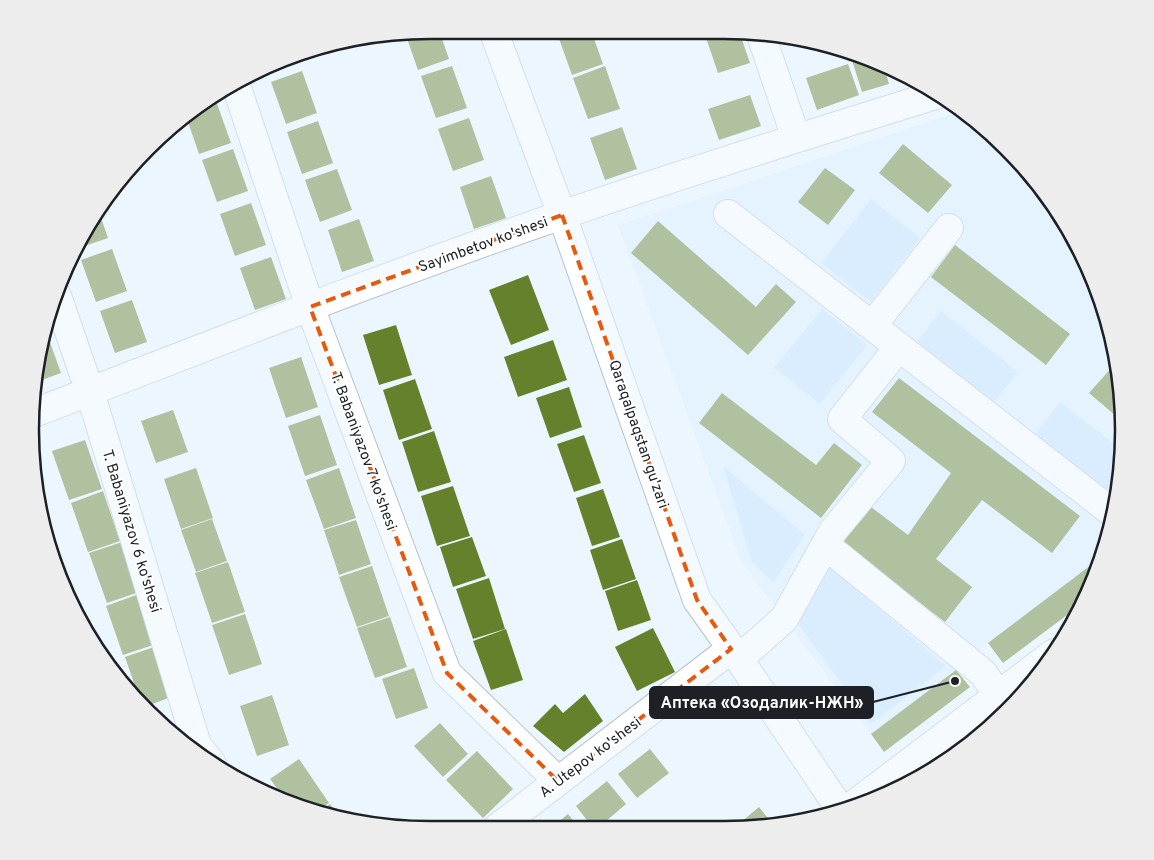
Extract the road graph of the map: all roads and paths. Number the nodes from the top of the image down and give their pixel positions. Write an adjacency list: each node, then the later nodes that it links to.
1 (496, 39): 7 (street, Qaraqalpaqstan gu'zari)
2 (763, 41): 5 (street)
3 (237, 89): 10 (street, T. Babaniyazov 7 ko'shesi)
4 (929, 97): 5 (street, Sayimbetov ko'shesi)
5 (796, 138): 7 (street, Sayimbetov ko'shesi)
6 (728, 214): 11 (street)
7 (562, 215): 10 (street, Sayimbetov ko'shesi); 17 (street, Qaraqalpaqstan gu'zari)
8 (949, 228): 11 (street)
9 (60, 304): 13 (street, T. Babaniyazov 6 ko'shesi)
10 (310, 307): 13 (street, Sayimbetov ko'shesi); 21 (street, T. Babaniyazov 7 ko'shesi)
11 (872, 326): 12 (street)
12 (898, 346): 15 (street); 16 (street, A. Utepov ko'shesi)
13 (90, 392): 14 (street, Sayimbetov ko'shesi); 20 (street, T. Babaniyazov 6 ko'shesi)
14 (40, 411)
15 (1107, 509)
16 (825, 545): 17 (street, A. Utepov ko'shesi); 19 (street)
17 (735, 654): 21 (street, A. Utepov ko'shesi); 23 (street, Qaraqalpaqstan gu'zari)
18 (1034, 668): 19 (street)
19 (998, 695): 22 (street)
20 (196, 743)
21 (558, 781): 24 (street, A. Utepov ko'shesi)
22 (870, 793)
23 (836, 804)
24 (506, 821)

